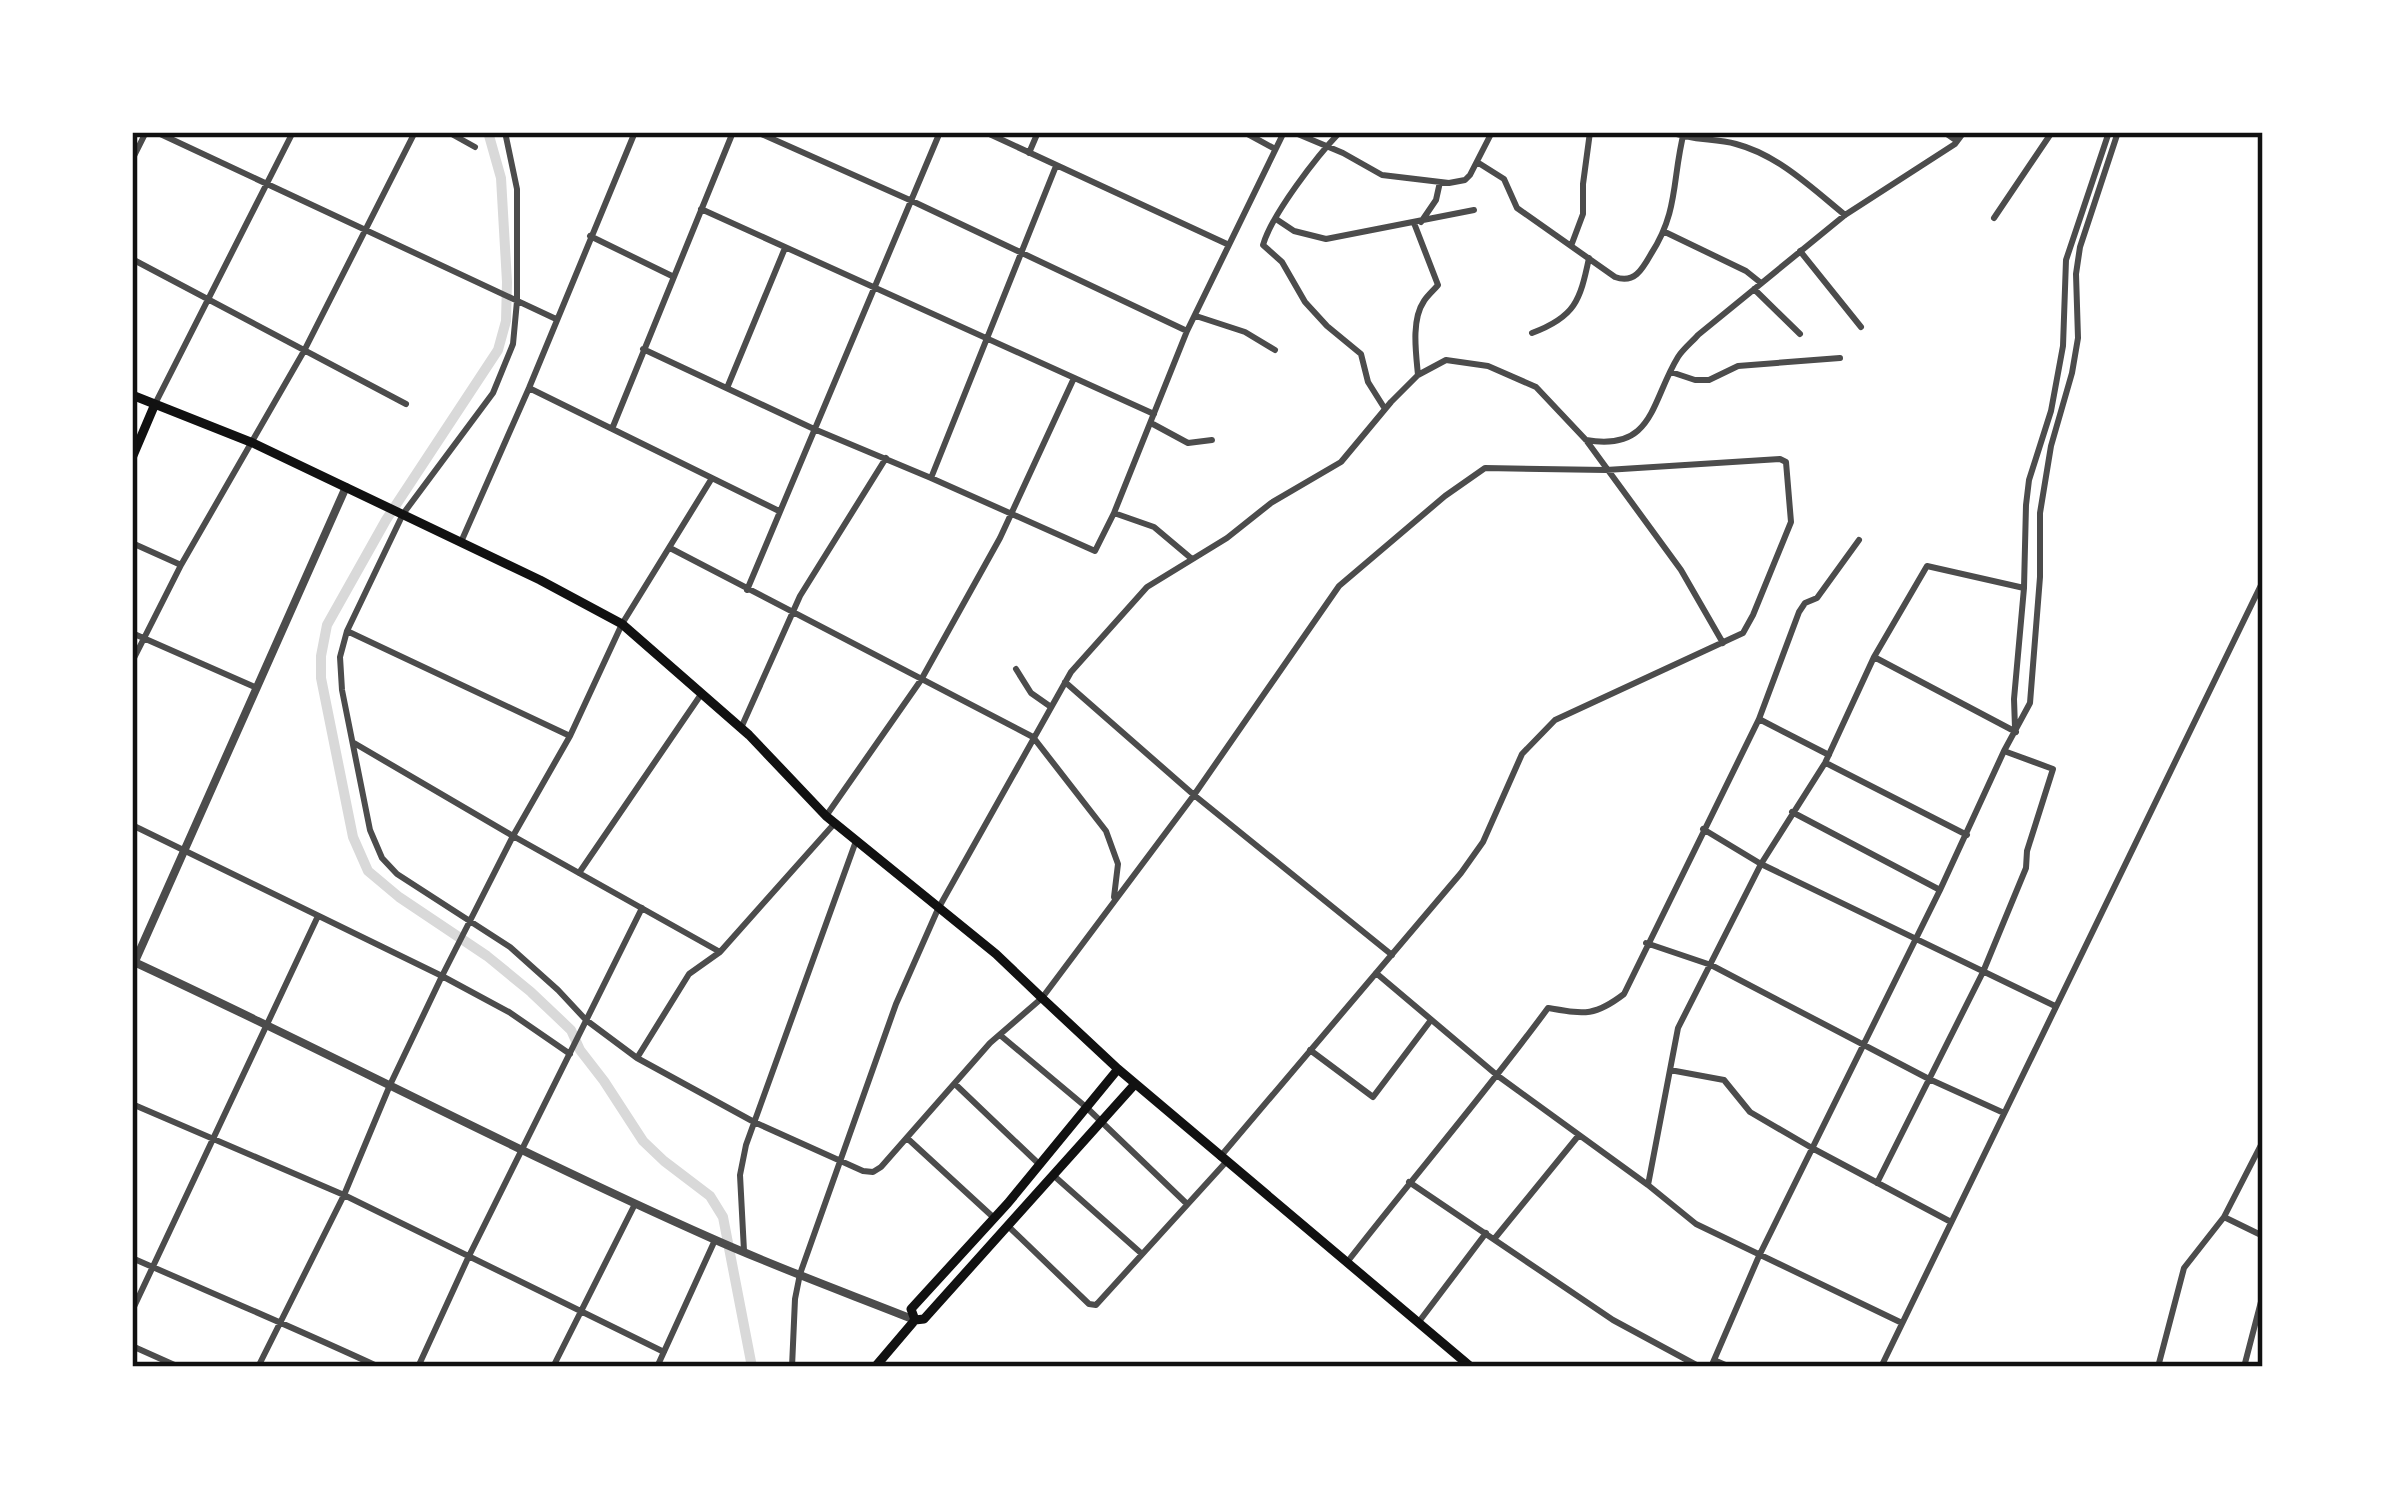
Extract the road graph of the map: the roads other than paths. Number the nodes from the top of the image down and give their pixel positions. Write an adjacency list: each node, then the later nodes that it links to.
1 (146, 132): 29 (street)
2 (156, 132): 33 (street)
3 (292, 132): 33 (street)
4 (415, 132): 41 (street)
5 (448, 132): 25 (street)
6 (505, 132): 55 (street)
7 (635, 132): 43 (street)
8 (733, 132): 35 (street)
9 (757, 132): 34 (street)
10 (940, 132): 34 (street)
11 (985, 132): 28 (street)
12 (1038, 132): 28 (street)
13 (1244, 132): 27 (street)
14 (1288, 132): 26 (street); 27 (street)
15 (1340, 132): 26 (street)
16 (1492, 132): 30 (street)
17 (1590, 132): 45 (street)
18 (1671, 132): 23 (street)
19 (1944, 132): 24 (street)
20 (1964, 132): 24 (street)
21 (2052, 132): 38 (street)
22 (2113, 132): 99 (street); 117 (street)
23 (1683, 135): 37 (street); 42 (street)
24 (1958, 141): 37 (street)
25 (475, 147)
26 (1325, 147): 32 (street); 39 (street)
27 (1275, 149): 44 (street)
28 (1029, 153): 31 (street)
29 (132, 160)
30 (1478, 162): 32 (street); 45 (street)
31 (1056, 166): 44 (street); 48 (street)
32 (1440, 182): 40 (street)
33 (266, 183): 41 (street); 54 (street)
34 (912, 201): 48 (street); 53 (street)
35 (701, 209): 46 (street); 51 (street)
36 (1474, 210): 40 (street)
37 (1846, 215): 47 (street)
38 (1994, 218)
39 (1276, 219): 40 (street); 75 (street)
40 (1418, 222): 68 (street)
41 (365, 231): 55 (street); 65 (street)
42 (1666, 232): 49 (street); 52 (street)
43 (590, 236): 51 (street); 57 (street)
44 (1228, 245): 56 (street)
45 (1570, 245): 49 (street)
46 (785, 248): 53 (street); 71 (street)
47 (1800, 251): 52 (street); 58 (street)
48 (1020, 254): 59 (street); 62 (street)
49 (1588, 258): 60 (street)
50 (132, 259): 54 (street)
51 (673, 276): 63 (street)
52 (1757, 286): 61 (street); 67 (street)
53 (873, 288): 62 (street); 78 (street)
54 (208, 299): 65 (street); 73 (street)
55 (515, 300): 57 (street); 89 (street)
56 (1194, 315): 59 (street); 64 (street)
57 (556, 319): 70 (street)
58 (1861, 327)
59 (1187, 332): 76 (street)
60 (1532, 333)
61 (1800, 334)
62 (988, 338): 69 (street); 86 (street)
63 (643, 349): 71 (street); 77 (street)
64 (1275, 350)
65 (304, 351): 74 (street); 81 (street)
66 (1840, 358): 67 (street)
67 (1671, 372): 80 (street)
68 (1418, 375): 75 (street); 80 (street)
69 (1074, 377): 76 (street); 91 (street)
70 (529, 388): 77 (street); 93 (street)
71 (727, 388): 78 (street)
72 (132, 395): 73 (main road)
73 (154, 404): 81 (main road); 82 (main road)
74 (406, 404)
75 (1385, 409): 96 (street)
76 (1152, 418): 79 (street); 90 (street)
77 (612, 429): 85 (street)
78 (814, 429): 83 (street); 88 (street)
79 (1212, 440)
80 (1586, 440): 84 (street)
81 (253, 443): 87 (main road); 97 (street)
82 (132, 458)
83 (886, 458): 86 (street); 101 (street)
84 (1606, 470): 106 (street); 106 (street); 123 (street)
85 (712, 478): 88 (street); 95 (street)
86 (931, 478): 91 (street)
87 (346, 488): 89 (main road); 112 (street)
88 (779, 512): 100 (street)
89 (400, 513): 93 (main road); 103 (street)
90 (1114, 513): 91 (street); 96 (street)
91 (1010, 514): 110 (street)
92 (1859, 540): 115 (street)
93 (461, 542): 102 (main road)
94 (132, 543): 97 (street)
95 (670, 548): 100 (street); 102 (street)
96 (1192, 559): 111 (street)
97 (181, 565): 105 (street)
98 (2263, 581): 150 (street)
99 (2024, 588): 107 (street); 117 (street)
100 (747, 590): 101 (street)
101 (792, 614): 110 (street); 116 (street)
102 (622, 624): 113 (main road); 118 (street)
103 (347, 631): 118 (street); 120 (street)
104 (132, 633): 105 (street)
105 (143, 638): 108 (street); 112 (street)
106 (1723, 643): 143 (street)
107 (1874, 657): 117 (street); 122 (street)
108 (132, 662)
109 (1016, 669): 114 (street)
110 (921, 680): 119 (street); 125 (street)
111 (1065, 682): 114 (street); 123 (street)
112 (257, 688): 131 (street)
113 (702, 693): 116 (main road); 133 (street)
114 (1051, 707): 119 (street)
115 (1759, 719): 122 (street); 127 (street)
116 (741, 728): 125 (main road)
117 (2016, 732): 121 (street)
118 (570, 736): 129 (street)
119 (1033, 737): 135 (street); 137 (street)
120 (354, 743): 129 (street); 139 (street)
121 (2004, 751): 128 (street); 146 (street)
122 (1827, 759): 124 (street); 128 (street)
123 (1194, 795): 135 (street); 143 (street)
124 (1792, 812): 132 (street); 134 (street)
125 (831, 819): 130 (main road); 142 (street)
126 (132, 825): 131 (street)
127 (1702, 829): 132 (street); 141 (street)
128 (1967, 835): 134 (street)
129 (513, 836): 133 (street); 139 (street)
130 (856, 841): 137 (main road); 170 (street)
131 (183, 852): 138 (street); 144 (street)
132 (1761, 864): 140 (street); 145 (street)
133 (579, 873): 136 (street)
134 (1940, 890): 140 (street)
135 (1114, 902): 149 (street)
136 (642, 908): 142 (street); 151 (street)
137 (938, 909): 149 (main road); 178 (street)
138 (318, 916): 148 (street); 153 (street)
139 (469, 923): 148 (street); 151 (street)
140 (1915, 941): 146 (street); 155 (street)
141 (1646, 943): 145 (street); 161 (street)
142 (720, 952): 158 (street)
143 (1392, 955): 147 (street)
144 (133, 964): 153 (street)
145 (1711, 965): 155 (street); 160 (street)
146 (1983, 972): 150 (street); 162 (street)
147 (1376, 973): 152 (street); 156 (street)
148 (442, 976): 157 (street); 163 (street)
149 (1042, 998): 154 (street); 159 (main road)
150 (2056, 1006): 168 (street)
151 (586, 1020): 157 (street); 158 (street)
152 (1431, 1020): 156 (street); 161 (street)
153 (268, 1024): 163 (street); 173 (street)
154 (1000, 1035): 164 (street); 167 (street)
155 (1864, 1045): 162 (street); 175 (street)
156 (1310, 1050): 177 (street)
157 (571, 1052): 176 (street)
158 (637, 1058): 170 (street)
159 (1118, 1070): 165 (main road); 167 (main road)
160 (1670, 1070): 175 (street); 183 (street)
161 (1498, 1076): 171 (street); 181 (street)
162 (1929, 1079): 168 (street); 182 (street)
163 (390, 1084): 176 (street); 184 (street)
164 (956, 1084): 172 (street); 179 (street)
165 (1135, 1084): 169 (main road); 177 (main road)
166 (132, 1104): 173 (street)
167 (1087, 1107): 169 (street); 179 (main road)
168 (2004, 1113): 189 (street)
169 (1100, 1119): 180 (main road); 186 (street)
170 (754, 1122): 178 (street); 195 (street)
171 (1579, 1135): 183 (street); 193 (street)
172 (907, 1138): 178 (street); 188 (street)
173 (212, 1140): 184 (street); 201 (street)
174 (2263, 1141): 187 (street)
175 (1812, 1148): 182 (street); 197 (street)
176 (523, 1150): 185 (street); 199 (street)
177 (1223, 1159): 186 (street); 200 (main road)
178 (841, 1163): 202 (street)
179 (1040, 1165): 188 (main road)
180 (1053, 1175): 190 (main road); 196 (street)
181 (1409, 1182): 191 (street); 200 (street)
182 (1877, 1183): 189 (street)
183 (1648, 1185): 197 (street)
184 (344, 1195): 199 (street); 207 (street)
185 (635, 1203): 194 (street); 205 (street)
186 (1186, 1203): 196 (street)
187 (2224, 1217): 192 (street); 225 (street)
188 (994, 1218): 206 (main road)
189 (1951, 1222): 209 (street)
190 (1008, 1226): 196 (street); 206 (main road)
191 (1486, 1233): 193 (street); 208 (street)
192 (2263, 1236)
193 (1495, 1238): 222 (street)
194 (717, 1241): 195 (street); 211 (street)
195 (742, 1250): 202 (street)
196 (1142, 1254)
197 (1760, 1256): 209 (street); 212 (street)
198 (132, 1258): 201 (street)
199 (468, 1258): 205 (street); 216 (street)
200 (1346, 1263): 208 (main road)
201 (154, 1267): 204 (street); 207 (street)
202 (800, 1274): 206 (street); 219 (street)
203 (2263, 1294): 226 (street)
204 (132, 1311)
205 (581, 1312): 211 (street); 217 (street)
206 (915, 1320): 220 (main road)
207 (280, 1321): 214 (street); 215 (street)
208 (1418, 1323): 221 (main road)
209 (1902, 1323): 224 (street)
210 (132, 1346): 213 (street)
211 (664, 1352): 218 (street)
212 (1713, 1363): 223 (street)
213 (179, 1367)
214 (258, 1367)
215 (379, 1367)
216 (418, 1367)
217 (553, 1367)
218 (657, 1367)
219 (792, 1367)
220 (875, 1367)
221 (1471, 1367)
222 (1700, 1367)
223 (1730, 1367)
224 (1881, 1367)
225 (2158, 1367)
226 (2244, 1367)

